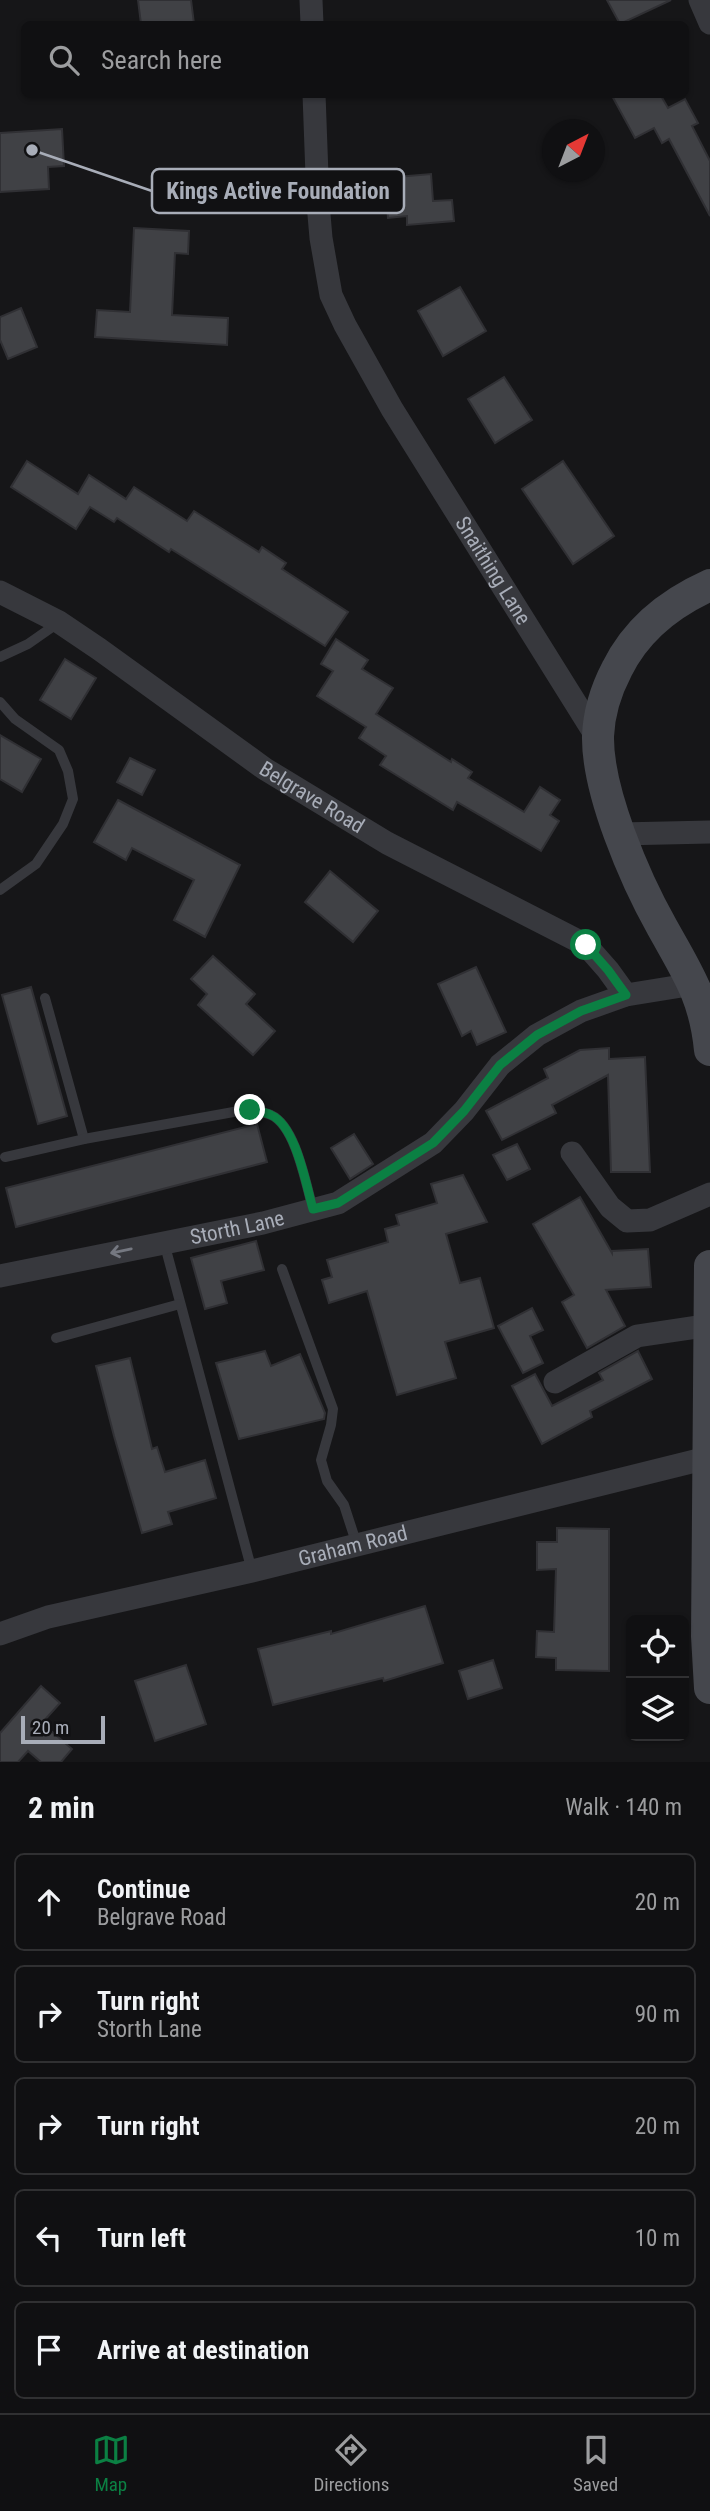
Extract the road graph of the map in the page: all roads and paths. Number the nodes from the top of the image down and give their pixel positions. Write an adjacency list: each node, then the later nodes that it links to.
1 (311, 0): 3 (street)
2 (700, 0): 4 (street)
3 (312, 21)
4 (710, 23)
5 (314, 98): 11 (street, Snaithing Lane)
6 (710, 585): 11 (street)
7 (0, 592): 8 (street, Belgrave Road)
8 (59, 622): 9 (lane); 16 (street, Belgrave Road)
9 (0, 657)
10 (0, 702): 14 (lane)
11 (598, 739): 13 (street, Snaithing Lane)
12 (710, 832): 13 (street)
13 (620, 834): 15 (street, Snaithing Lane)
14 (0, 890)
15 (694, 984): 16 (street, Storth Lane); 18 (street, Snaithing Lane)
16 (626, 995): 23 (street, Storth Lane)
17 (45, 999): 19 (lane)
18 (710, 1042)
19 (83, 1139): 21 (lane); 23 (lane)
20 (572, 1153): 22 (street)
21 (5, 1157)
22 (710, 1194)
23 (313, 1209): 24 (street, Storth Lane)
24 (164, 1242): 27 (street, Storth Lane, one-way to 27); 28 (lane)
25 (710, 1266): 29 (street)
26 (282, 1269): 33 (lane)
27 (0, 1276)
28 (180, 1304): 30 (lane); 34 (lane)
29 (710, 1325): 31 (street); 32 (street)
30 (56, 1338)
31 (555, 1382)
32 (707, 1458): 33 (street, Graham Road); 36 (street)
33 (357, 1545): 34 (street, Graham Road)
34 (252, 1571): 35 (street, Graham Road)
35 (0, 1634)
36 (710, 1688)

